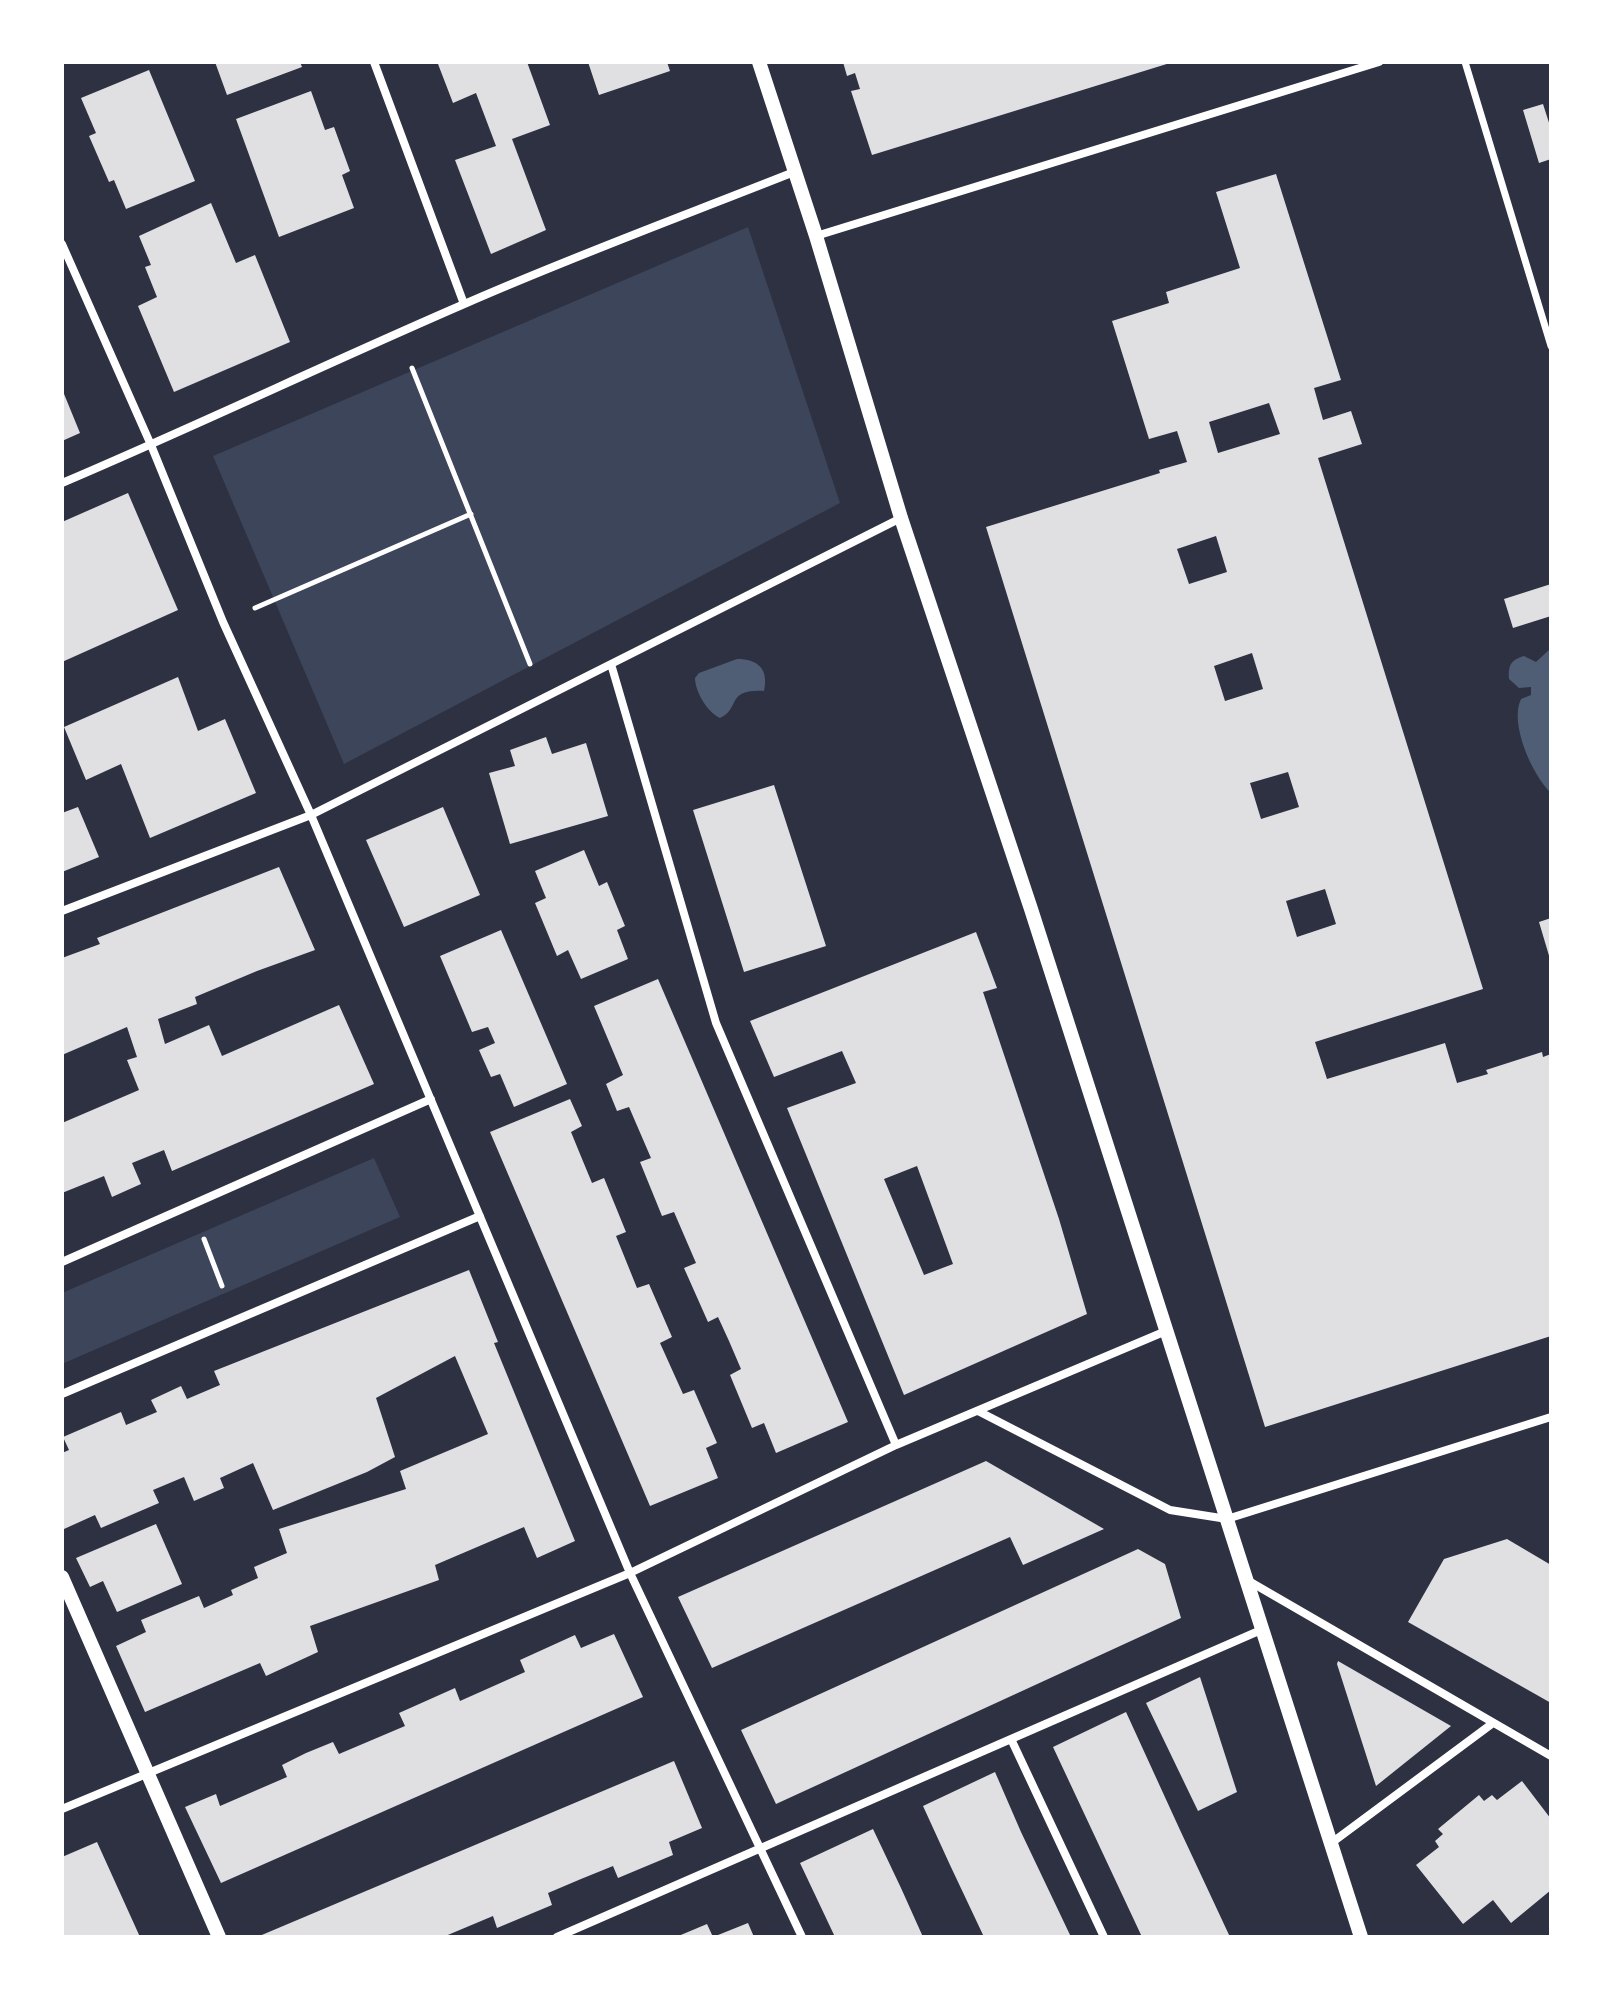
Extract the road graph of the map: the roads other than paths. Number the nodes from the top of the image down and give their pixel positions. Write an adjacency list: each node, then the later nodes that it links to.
1 (374, 62): 8 (street)
2 (759, 62): 5 (street)
3 (1379, 62): 6 (street)
4 (1465, 62): 9 (street)
5 (794, 172): 6 (street); 8 (street)
6 (816, 236): 12 (street)
7 (62, 244): 10 (street)
8 (464, 304): 10 (street)
9 (1551, 346)
10 (151, 445): 11 (street); 14 (street)
11 (62, 483)
12 (901, 518): 13 (street); 19 (street)
13 (611, 664): 14 (street); 23 (street)
14 (311, 815): 15 (street); 16 (street)
15 (62, 911)
16 (431, 1099): 17 (street); 18 (street)
17 (480, 1216): 20 (street); 25 (street)
18 (62, 1262)
19 (1166, 1331): 21 (street); 24 (street)
20 (62, 1394)
21 (978, 1411): 23 (street); 24 (street)
22 (1551, 1417): 24 (street)
23 (896, 1445): 25 (street)
24 (1227, 1519): 27 (street)
25 (630, 1573): 32 (street); 35 (street)
26 (62, 1577): 32 (street)
27 (1245, 1579): 28 (street); 29 (street)
28 (1261, 1630): 30 (street); 34 (street)
29 (1493, 1723): 31 (street); 34 (street)
30 (1011, 1739): 35 (street); 39 (street)
31 (1551, 1756)
32 (148, 1774): 33 (street); 36 (street)
33 (62, 1809)
34 (1330, 1844): 40 (street)
35 (762, 1849): 37 (street); 38 (street)
36 (219, 1937)
37 (557, 1937)
38 (802, 1937)
39 (1104, 1937)
40 (1361, 1937)

